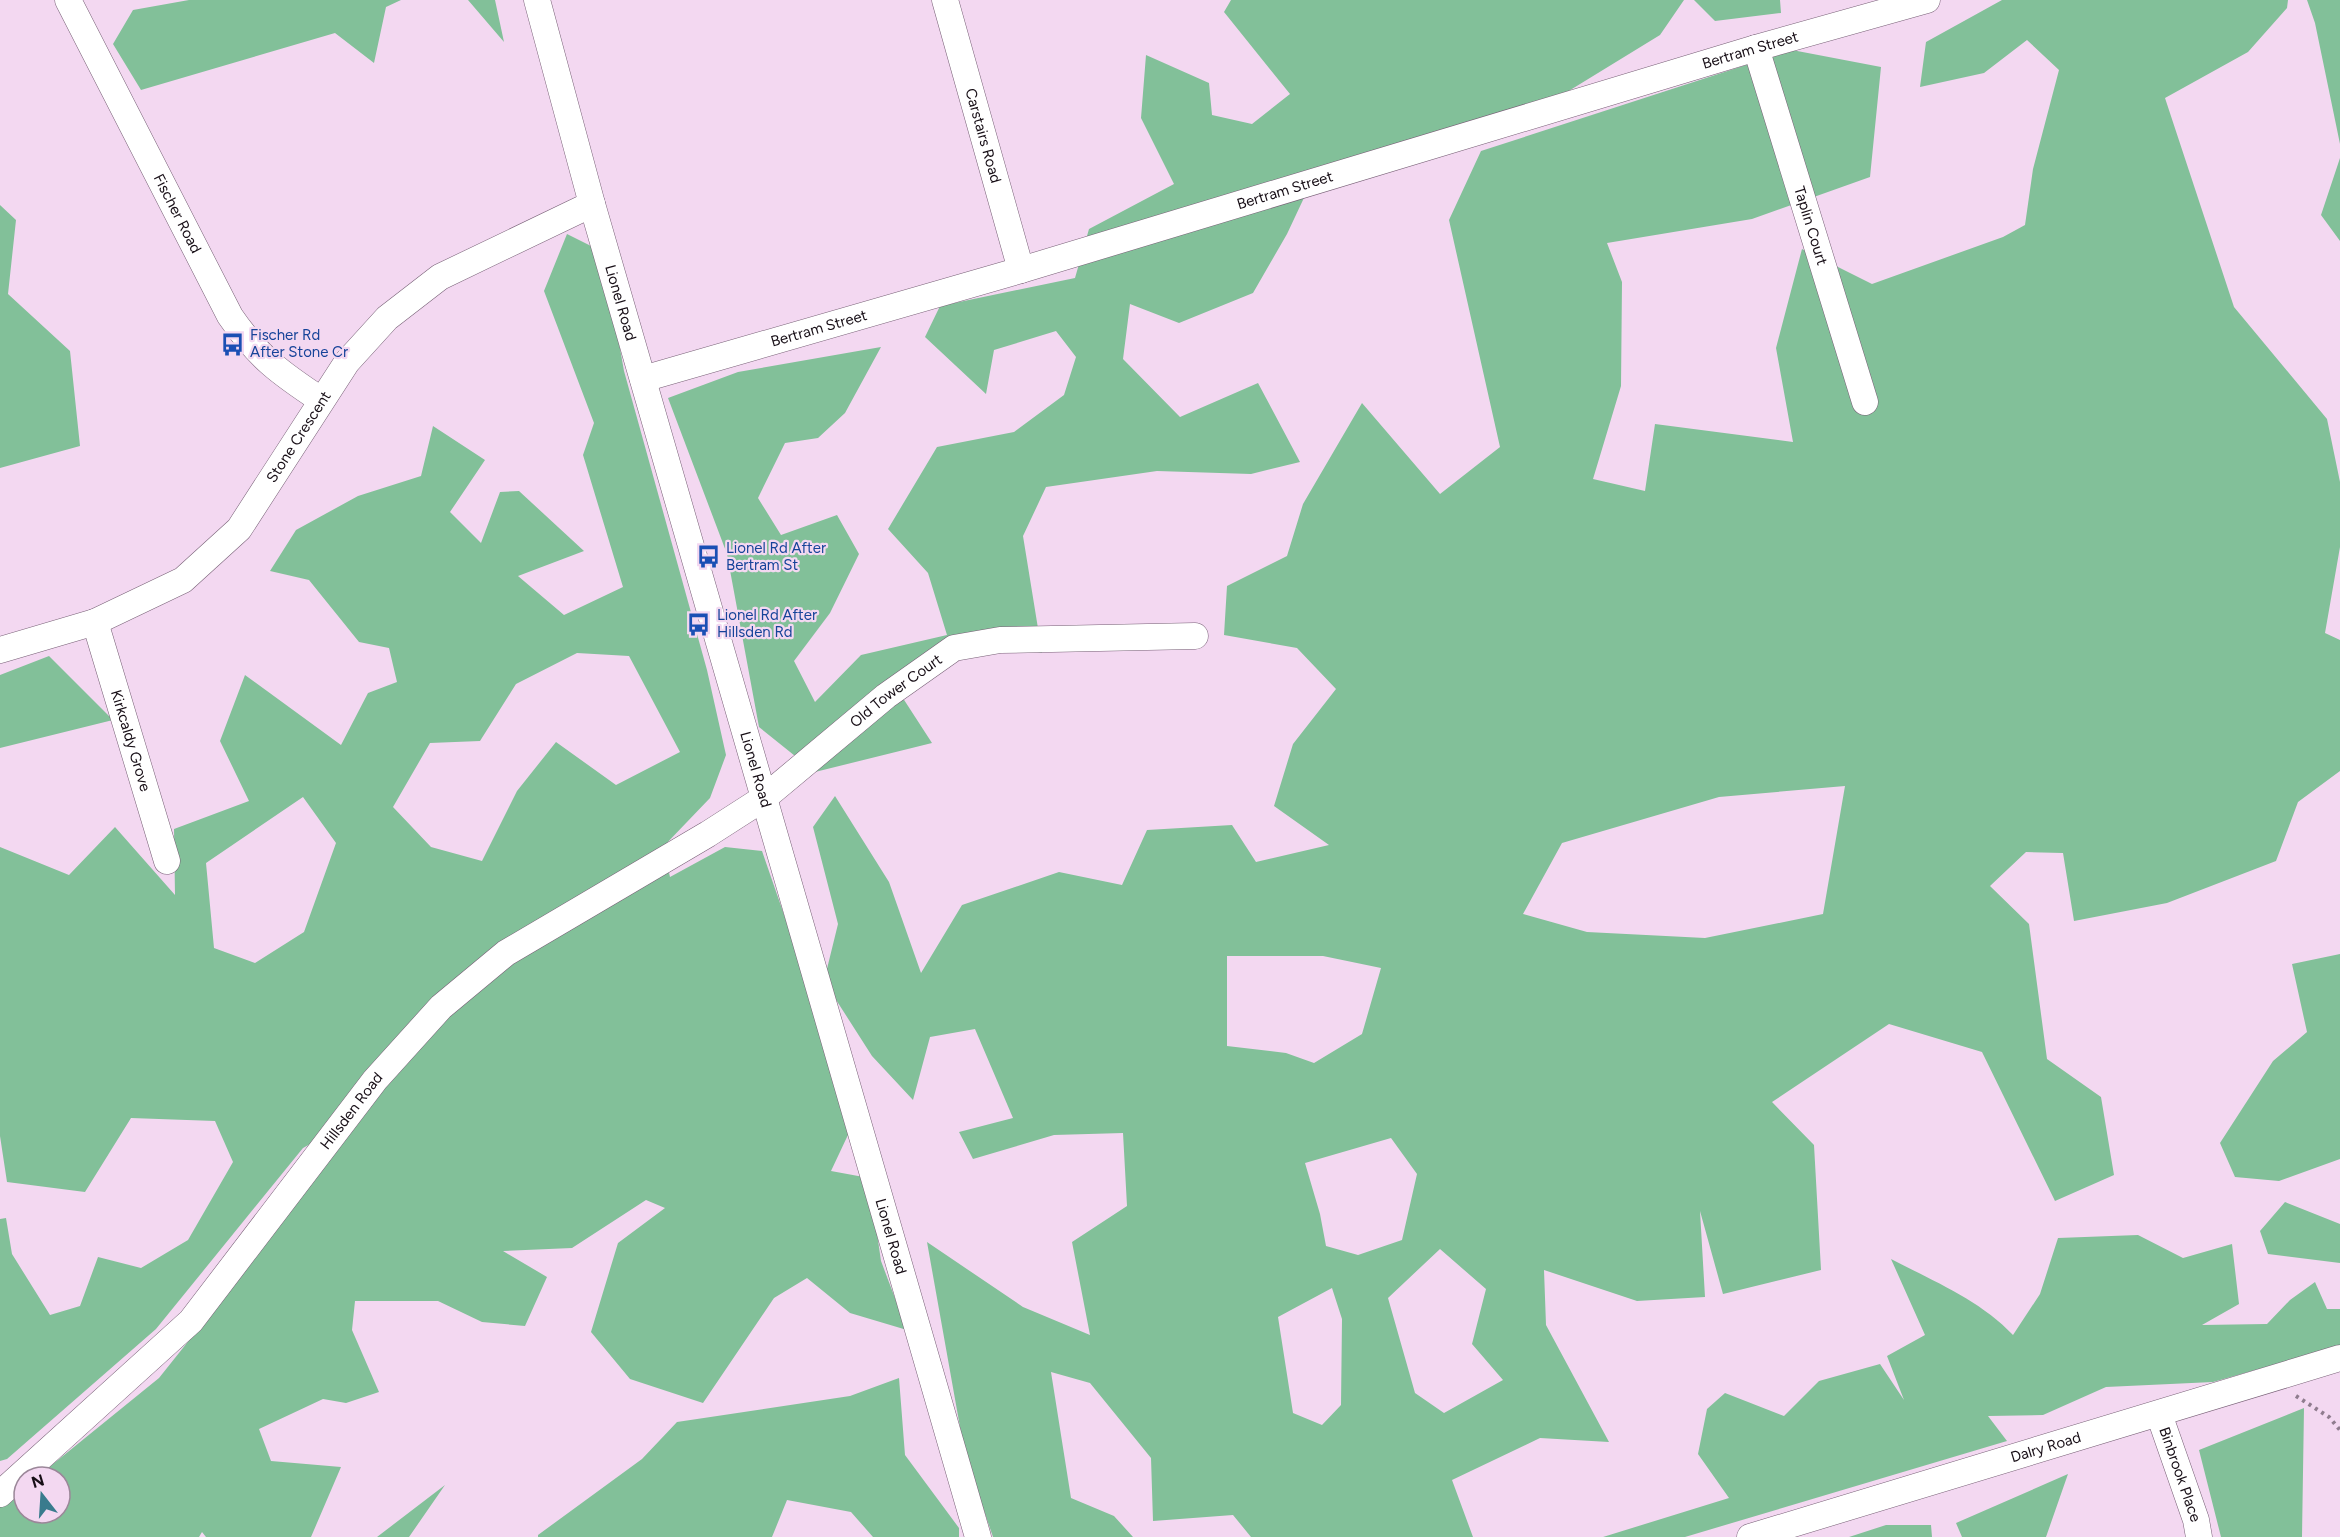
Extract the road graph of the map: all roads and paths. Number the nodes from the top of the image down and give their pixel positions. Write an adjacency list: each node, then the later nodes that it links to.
1 (68, 0): 9 (street, Fischer Road)
2 (537, 0): 6 (street, Lionel Road)
3 (945, 0): 7 (street, Carstairs Road)
4 (1927, 0): 5 (street, Bertram Street)
5 (1756, 48): 7 (street, Bertram Street); 10 (street, Taplin Court)
6 (592, 204): 8 (street, Lionel Road); 9 (street, Stone Crescent)
7 (1021, 270): 8 (street, Bertram Street)
8 (643, 379): 14 (street, Lionel Road)
9 (321, 400): 11 (street, Stone Crescent)
10 (1865, 402)
11 (95, 622): 13 (street, Stone Crescent); 15 (street, Kirkcaldy Grove)
12 (1195, 636): 14 (street, Old Tower Court)
13 (0, 650)
14 (764, 798): 20 (street, Hillsden Road); 21 (street, Lionel Road)
15 (167, 861)
16 (2340, 1358): 17 (street, Dalry Road)
17 (2270, 1379): 18 (street, Dalry Road); 19 (path)
18 (2159, 1414): 22 (street, Dalry Road); 23 (street, Binbrook Place)
19 (2340, 1430)
20 (0, 1494)
21 (978, 1537)
22 (1750, 1537)
23 (2199, 1537)

